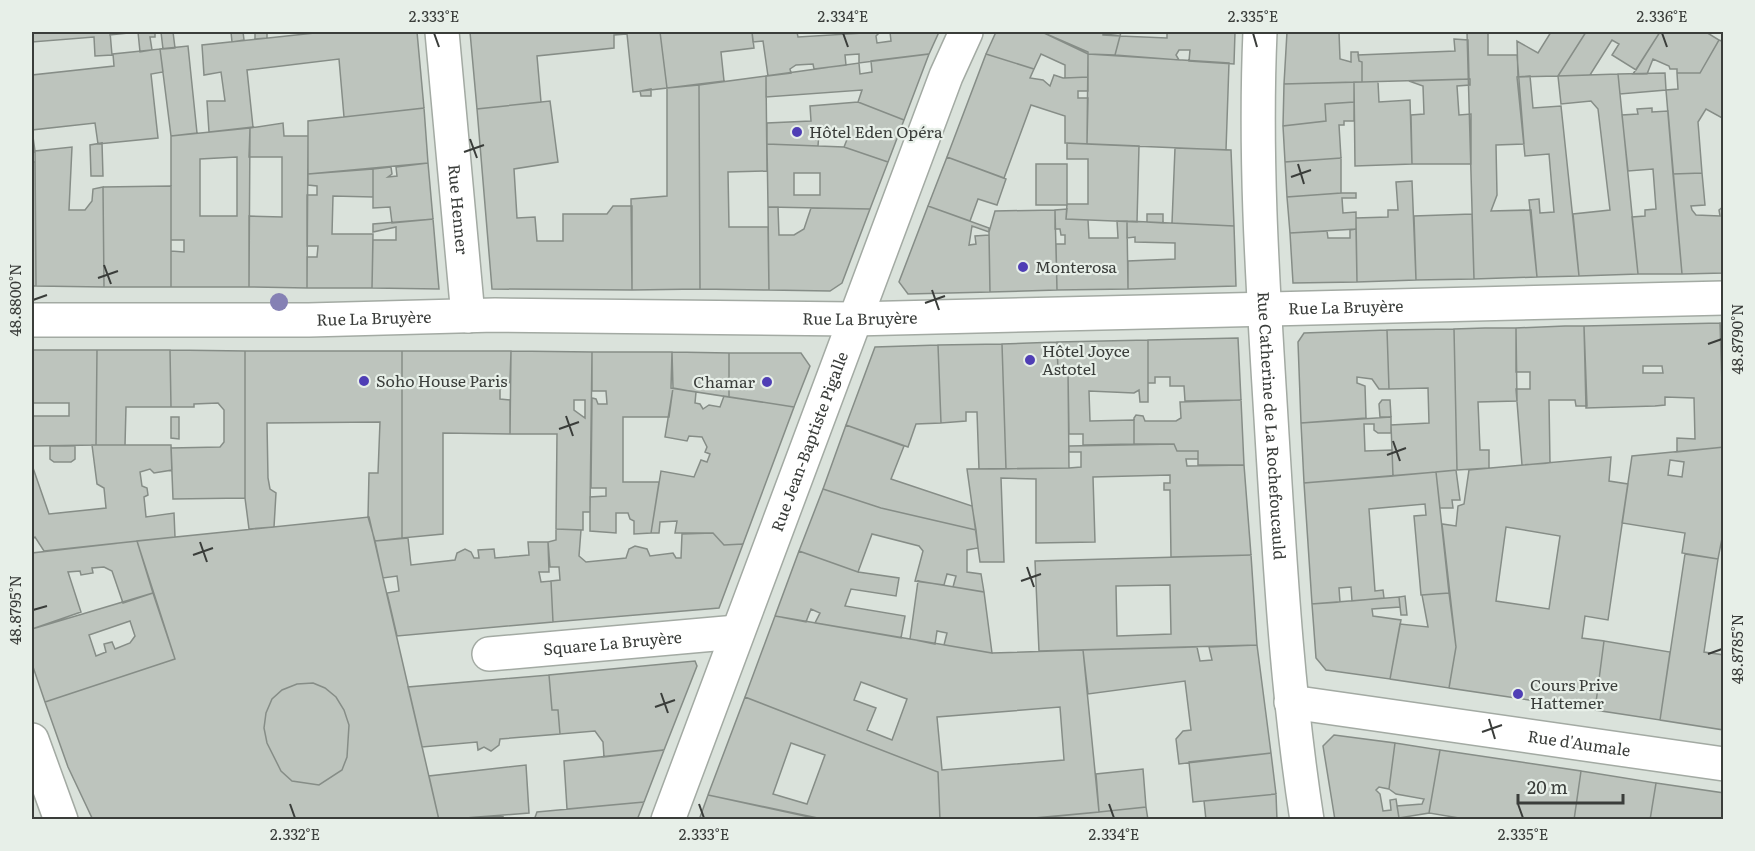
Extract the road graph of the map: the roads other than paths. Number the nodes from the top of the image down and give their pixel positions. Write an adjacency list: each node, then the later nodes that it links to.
1 (442, 32): 6 (street, Rue Henner)
2 (966, 32): 7 (street, Rue Jean-Baptiste Pigalle)
3 (1260, 32): 5 (street, Rue Catherine de La Rochefoucauld)
4 (1724, 298): 5 (street, Rue La Bruyère)
5 (1263, 309): 7 (street, Rue La Bruyère); 11 (street, Rue Catherine de La Rochefoucauld)
6 (468, 316): 7 (street, Rue La Bruyère); 8 (street, Rue La Bruyère)
7 (853, 319): 9 (street, Rue Jean-Baptiste Pigalle)
8 (32, 320)
9 (737, 632): 10 (street, Square La Bruyère); 15 (street, Rue Jean-Baptiste Pigalle)
10 (489, 654)
11 (1291, 702): 13 (street, Rue d'Aumale); 16 (street, Rue Catherine de La Rochefoucauld)
12 (32, 741): 14 (street)
13 (1724, 764)
14 (61, 819)
15 (668, 819)
16 (1307, 819)

